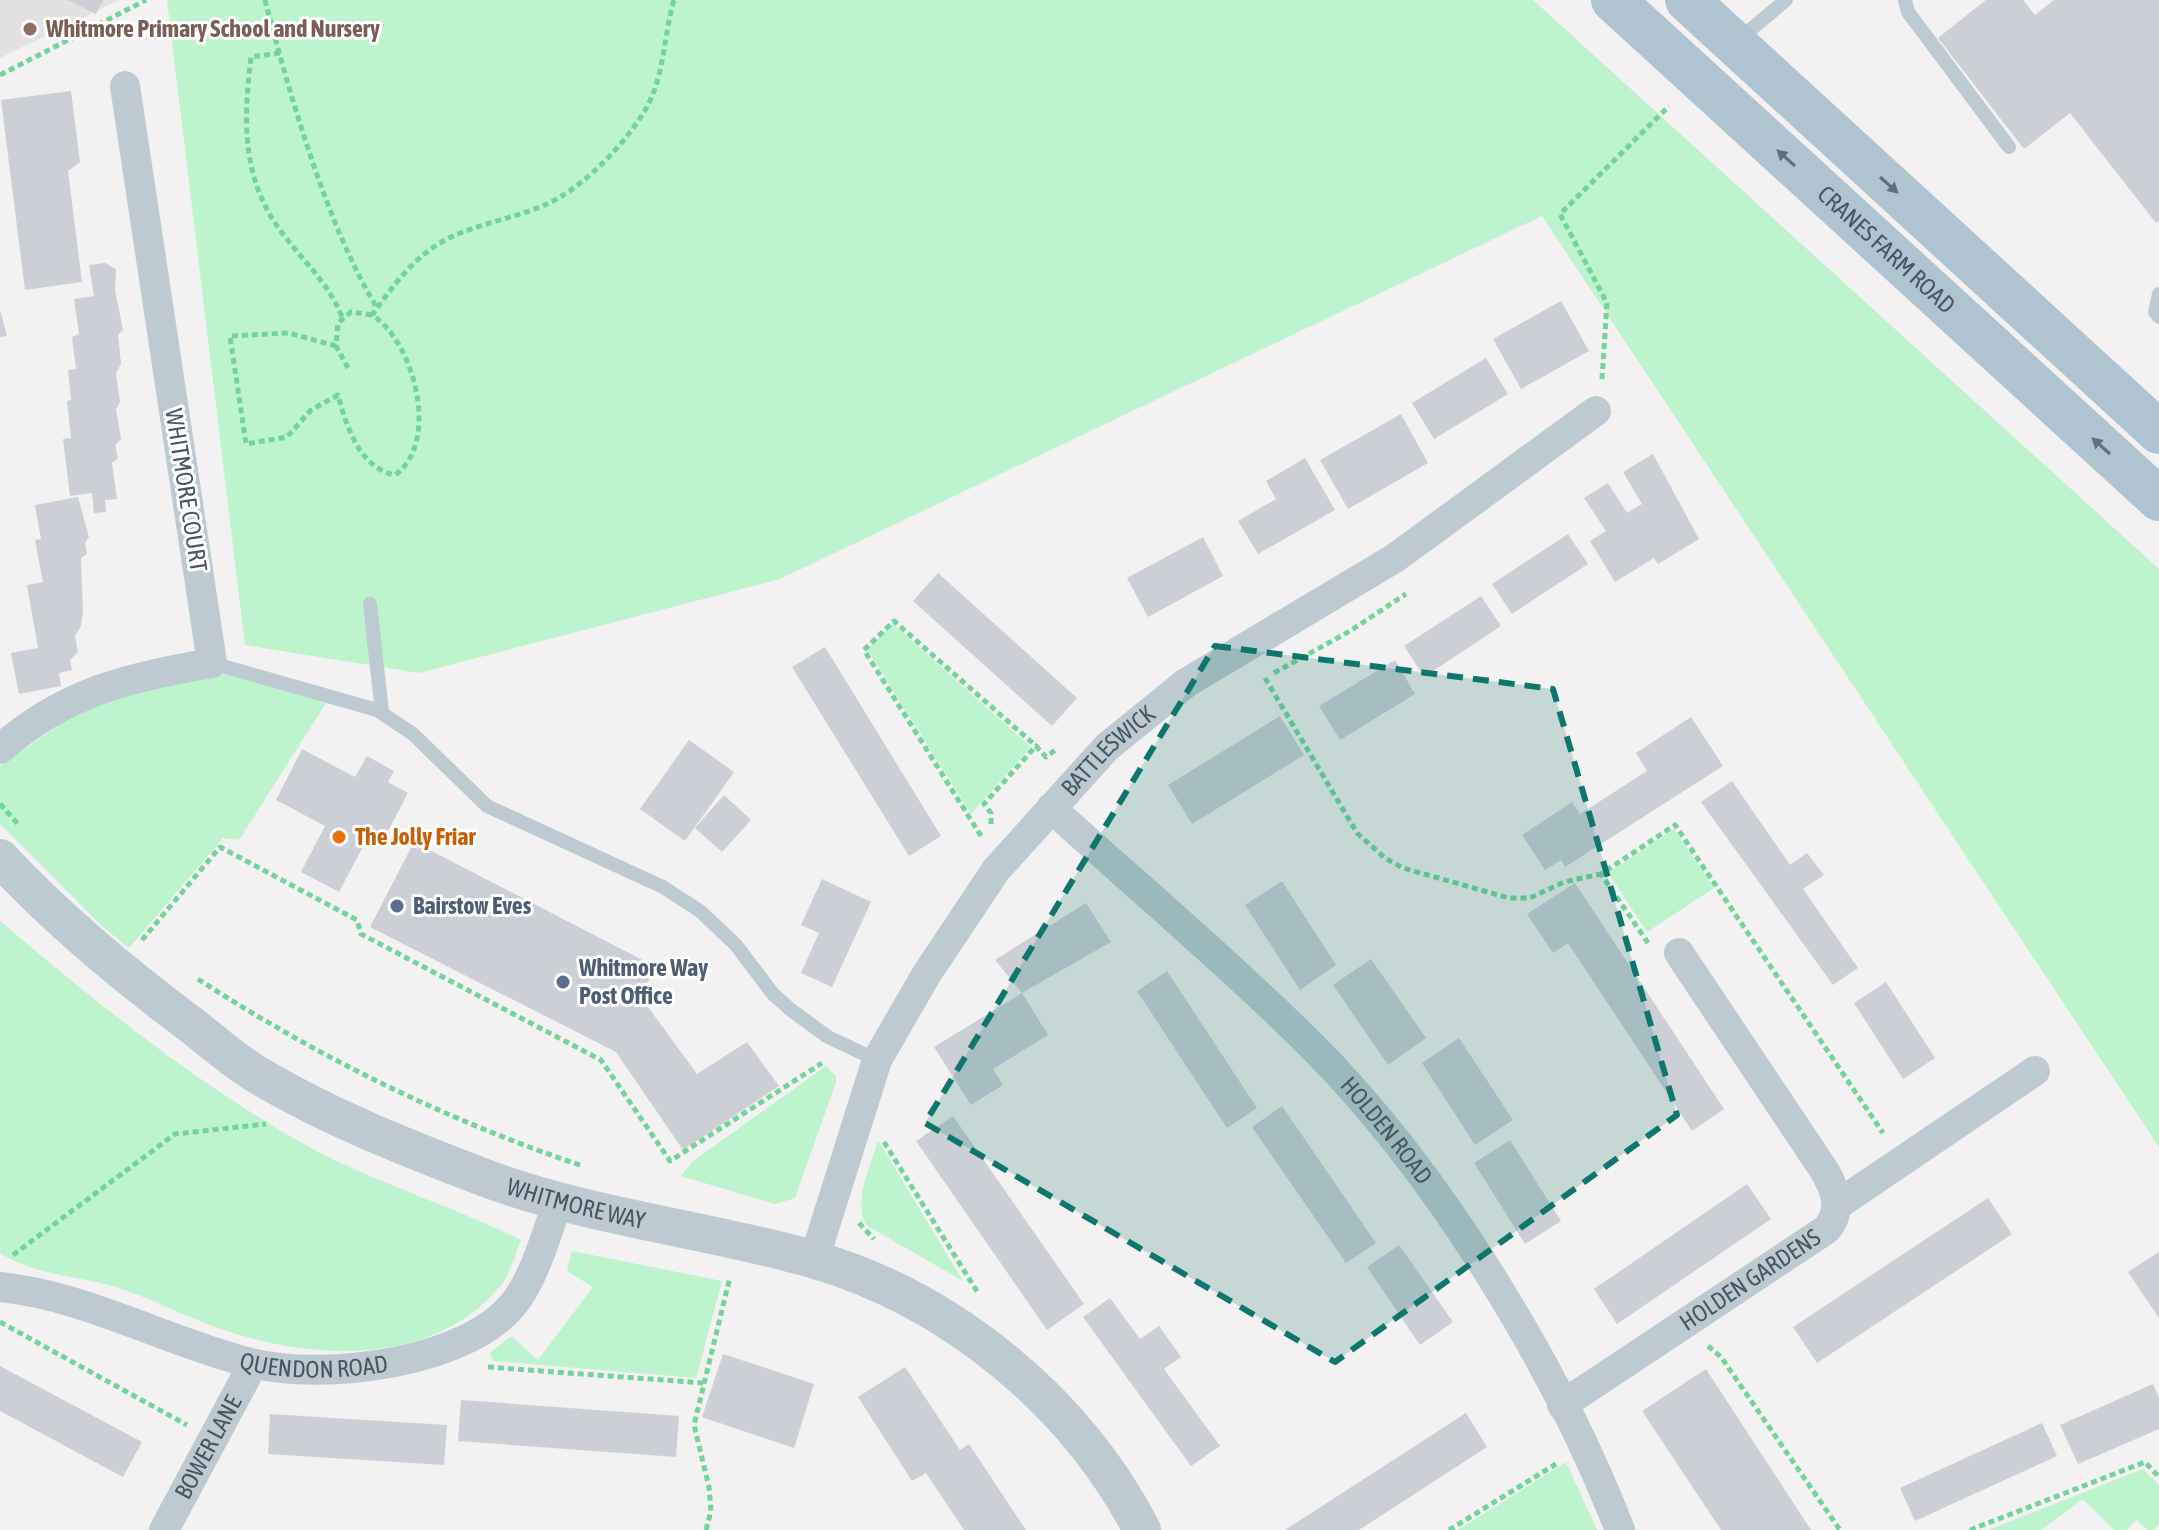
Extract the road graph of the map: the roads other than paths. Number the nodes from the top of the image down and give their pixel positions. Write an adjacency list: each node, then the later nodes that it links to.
1 (1613, 0): 12 (main road, CRANES FARM ROAD, one-way to 1)
2 (1687, 0): 5 (main road, CRANES FARM ROAD)
3 (1786, 0): 5 (lane)
4 (1905, 0): 7 (lane)
5 (1734, 43): 11 (main road, CRANES FARM ROAD, one-way to 11)
6 (125, 86): 14 (street, WHITMORE COURT)
7 (2009, 147)
8 (2159, 294): 9 (lane)
9 (2159, 317)
10 (1598, 401): 17 (street, BATTLESWICK)
11 (2159, 432)
12 (2159, 499)
13 (370, 604): 15 (lane)
14 (212, 663): 15 (lane); 16 (street)
15 (382, 712): 20 (lane)
16 (0, 749)
17 (1051, 808): 20 (street, BATTLESWICK); 27 (street, HOLDEN ROAD)
18 (0, 858): 22 (street, WHITMORE WAY)
19 (1666, 951): 23 (street, HOLDEN GARDENS)
20 (877, 1060): 24 (street, BATTLESWICK)
21 (2035, 1071): 23 (street)
22 (558, 1203): 24 (street, WHITMORE WAY); 26 (street, QUENDON ROAD)
23 (1837, 1205): 27 (street, HOLDEN GARDENS)
24 (814, 1260): 29 (street, WHITMORE WAY)
25 (0, 1287): 26 (street, QUENDON ROAD)
26 (253, 1364): 28 (street, BOWER LANE)
27 (1562, 1405): 30 (street, HOLDEN ROAD)
28 (164, 1530)
29 (1142, 1530)
30 (1620, 1530)

